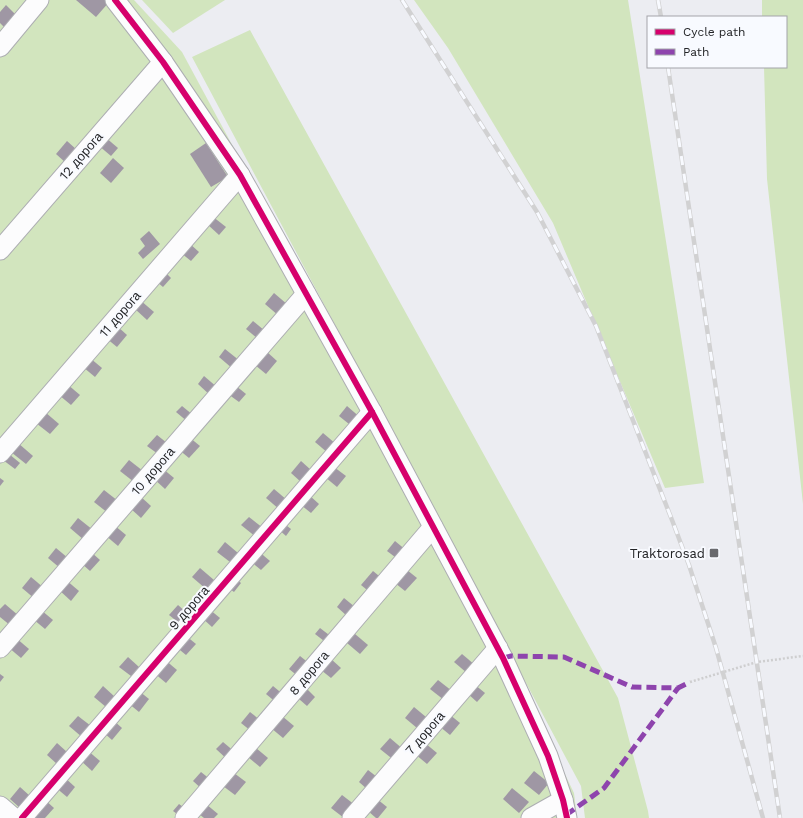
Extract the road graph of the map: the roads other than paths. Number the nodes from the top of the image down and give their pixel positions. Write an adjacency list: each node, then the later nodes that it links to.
1 (39, 0): 3 (street)
2 (115, 0): 4 (street)
3 (0, 47)
4 (162, 62): 5 (street); 6 (street, 12 дорога)
5 (240, 175): 7 (street); 9 (street, 11 дорога)
6 (0, 250)
7 (306, 294): 8 (street); 11 (street, 10 дорога)
8 (372, 412): 10 (street); 16 (street, 9 дорога)
9 (0, 453)
10 (433, 527): 12 (street); 17 (street, 8 дорога)
11 (0, 648)
12 (498, 648): 14 (street); 18 (street, 7 дорога)
13 (0, 806): 15 (street)
14 (565, 809): 19 (street)
15 (14, 818)
16 (22, 818)
17 (185, 818)
18 (352, 818)
19 (531, 818)

